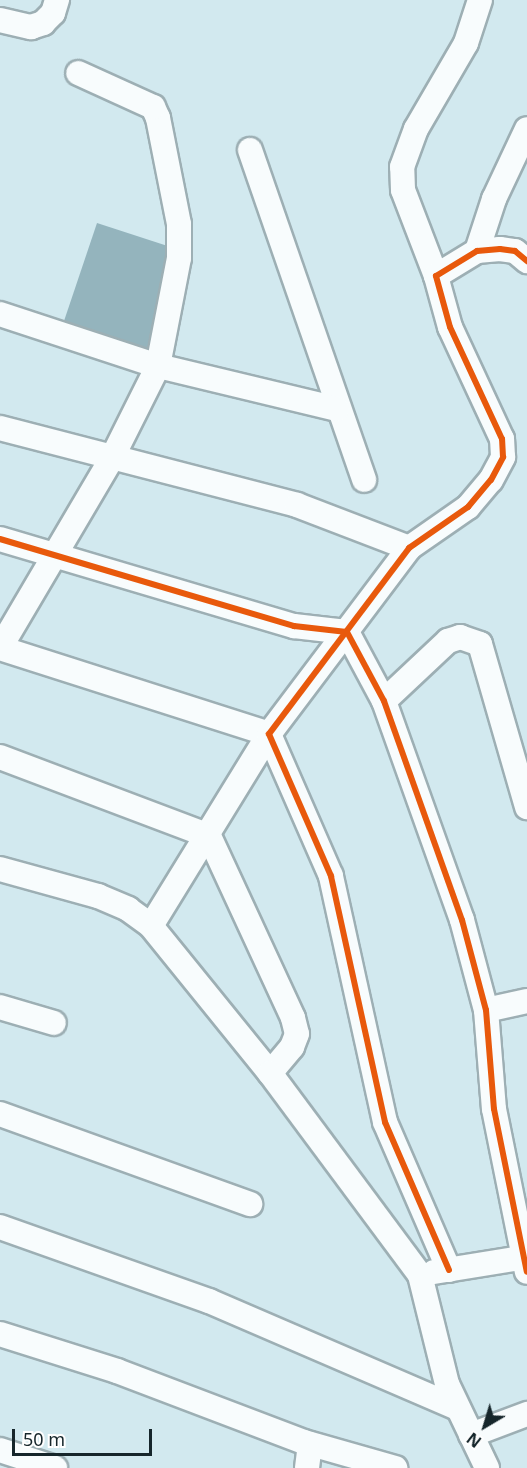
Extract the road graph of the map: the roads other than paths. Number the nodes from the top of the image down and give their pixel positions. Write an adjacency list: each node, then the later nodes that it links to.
1 (57, 0): 3 (street)
2 (480, 0): 9 (street)
3 (0, 20)
4 (78, 73): 11 (street)
5 (527, 129): 7 (street)
6 (250, 150): 12 (street)
7 (477, 251): 8 (street); 9 (street)
8 (523, 261)
9 (436, 276): 17 (street)
10 (0, 314): 11 (street)
11 (158, 366): 12 (street); 14 (street)
12 (337, 409): 15 (street)
13 (0, 428): 14 (street)
14 (112, 458): 17 (street); 18 (street)
15 (364, 480)
16 (0, 539): 18 (street)
17 (408, 548): 19 (street)
18 (52, 556): 19 (street); 20 (street)
19 (347, 632): 21 (street); 22 (street)
20 (0, 648): 22 (street)
21 (384, 700): 24 (street); 30 (street)
22 (269, 734): 25 (street); 37 (street)
23 (0, 757): 25 (street)
24 (527, 807)
25 (209, 836): 27 (street); 32 (street)
26 (0, 869): 27 (street)
27 (151, 926): 32 (street)
28 (527, 1001): 30 (street)
29 (0, 1007): 31 (street)
30 (486, 1010): 36 (street)
31 (54, 1023)
32 (270, 1072): 38 (street)
33 (0, 1113): 34 (street)
34 (250, 1204)
35 (0, 1227): 40 (street)
36 (526, 1262): 37 (street)
37 (449, 1270): 38 (street)
38 (420, 1275): 40 (street)
39 (0, 1334): 43 (street)
40 (458, 1408): 42 (street)
41 (527, 1414): 42 (street)
42 (471, 1435): 48 (street)
43 (310, 1444): 46 (street); 47 (street)
44 (0, 1450): 45 (street)
45 (55, 1468)
46 (307, 1468)
47 (395, 1468)
48 (487, 1468)

